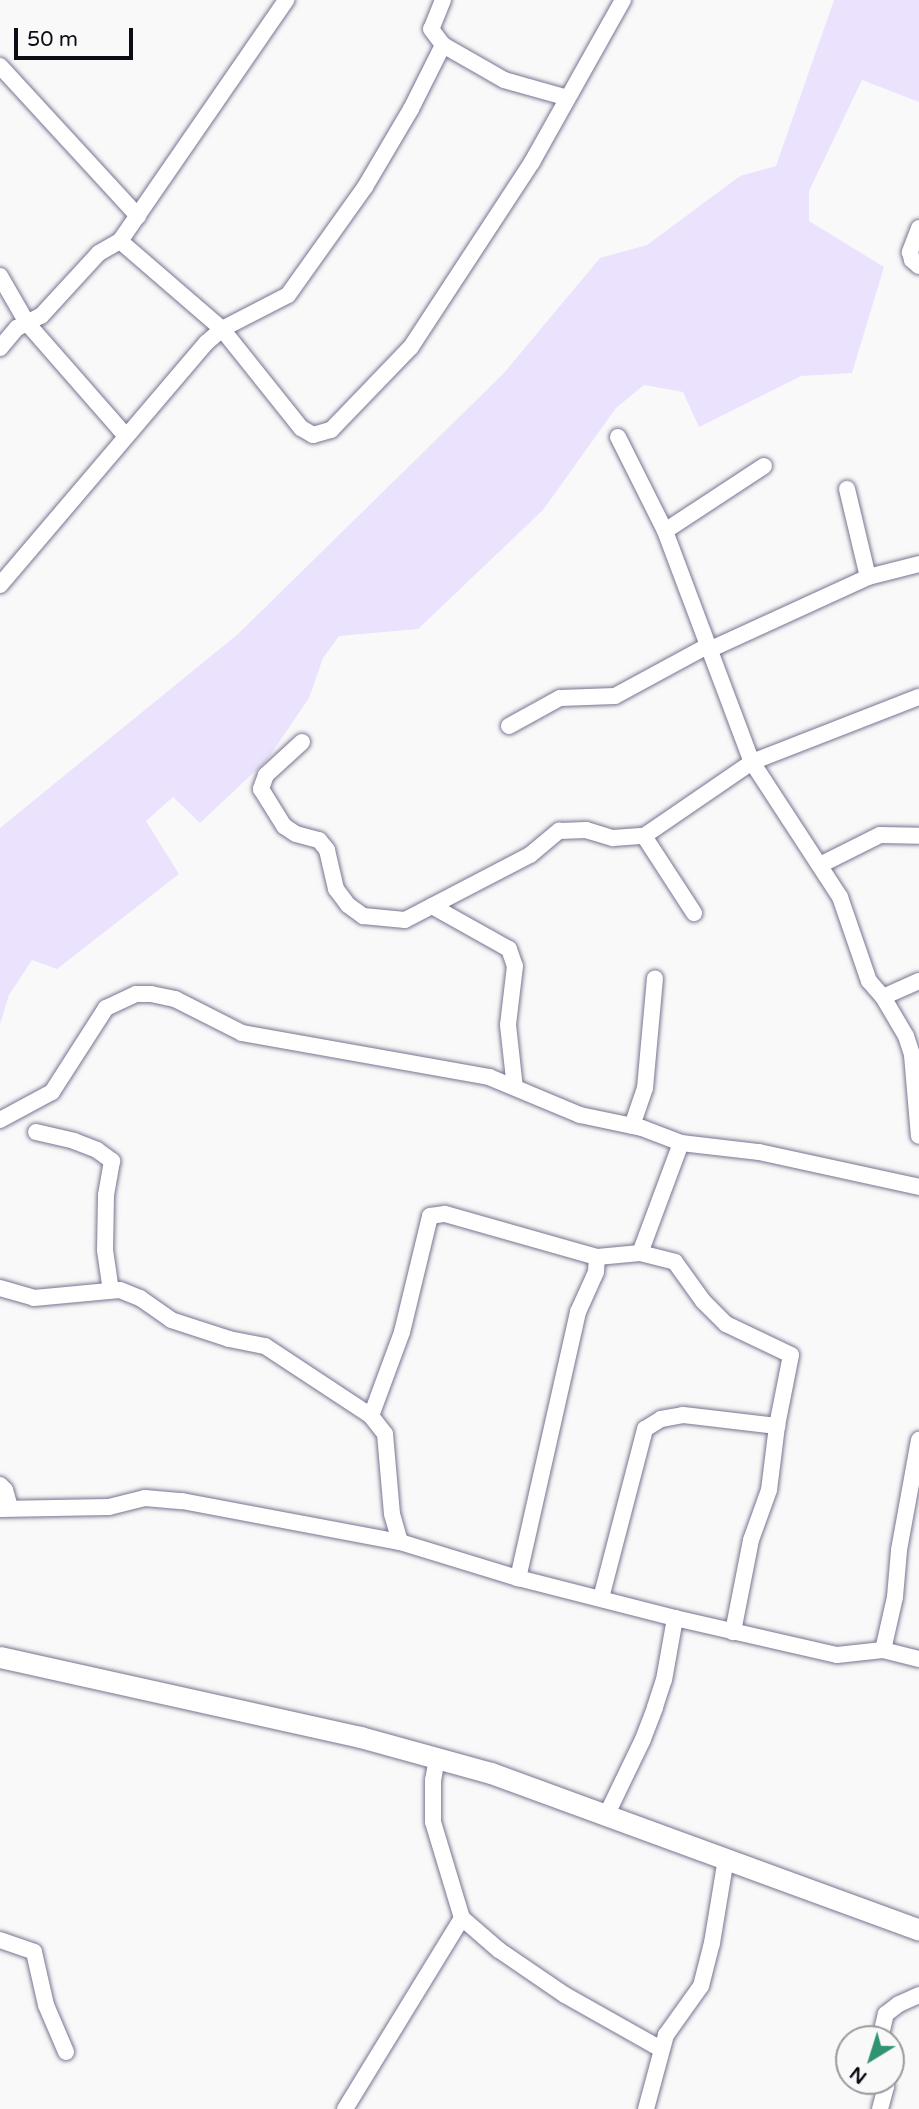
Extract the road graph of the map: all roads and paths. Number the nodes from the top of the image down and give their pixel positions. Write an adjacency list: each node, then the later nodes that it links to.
1 (286, 0): 7 (street)
2 (443, 0): 4 (street)
3 (624, 0): 6 (street)
4 (443, 45): 6 (street); 13 (street)
5 (0, 66): 7 (street)
6 (568, 98): 13 (street)
7 (138, 216): 9 (street)
8 (919, 228): 10 (street)
9 (120, 241): 12 (street); 13 (street)
10 (919, 266)
11 (0, 276): 12 (street)
12 (27, 323): 14 (street); 15 (street)
13 (222, 330): 15 (street)
14 (0, 348)
15 (125, 435): 22 (street)
16 (618, 437): 19 (street)
17 (764, 466): 19 (street)
18 (848, 489): 21 (street)
19 (665, 531): 23 (street)
20 (919, 564): 21 (street)
21 (868, 577): 23 (street)
22 (0, 585)
23 (710, 647): 25 (street); 27 (street)
24 (919, 697): 27 (street)
25 (509, 726)
26 (302, 741): 31 (street)
27 (752, 762): 28 (street); 30 (street)
28 (644, 836): 31 (street); 32 (street)
29 (919, 836): 30 (street)
30 (820, 865): 35 (street)
31 (432, 906): 36 (street)
32 (694, 913)
33 (655, 978): 39 (street)
34 (919, 981): 35 (street)
35 (883, 997): 37 (street)
36 (515, 1088): 38 (street); 39 (street)
37 (918, 1096): 41 (street)
38 (0, 1120)
39 (632, 1126): 42 (street)
40 (36, 1132): 47 (street)
41 (919, 1136)
42 (681, 1143): 43 (street); 44 (street)
43 (919, 1187)
44 (640, 1253): 45 (street); 49 (street)
45 (597, 1257): 48 (street); 54 (street)
46 (0, 1288): 47 (street)
47 (111, 1291): 48 (street)
48 (371, 1416): 53 (street)
49 (777, 1426): 55 (street); 57 (street)
50 (919, 1440): 58 (street)
51 (0, 1485): 52 (street)
52 (5, 1509): 53 (street)
53 (400, 1542): 54 (street)
54 (518, 1578): 55 (street)
55 (601, 1598): 56 (street)
56 (675, 1618): 57 (street); 62 (street)
57 (733, 1632): 58 (street)
58 (884, 1650): 60 (street)
59 (0, 1657): 61 (street)
60 (919, 1659)
61 (437, 1758): 62 (street); 64 (street)
62 (606, 1816): 63 (street)
63 (726, 1858): 65 (street); 69 (street)
64 (462, 1918): 69 (street); 71 (street)
65 (919, 1930)
66 (0, 1940): 70 (street)
67 (919, 1995): 68 (street)
68 (884, 2025)
69 (661, 2049): 72 (street)
70 (66, 2052)
71 (345, 2109)
72 (646, 2109)

